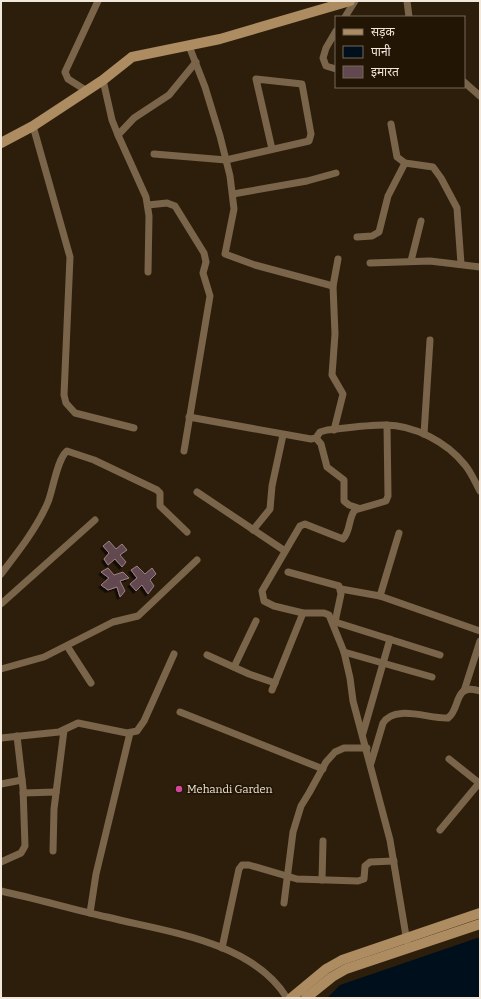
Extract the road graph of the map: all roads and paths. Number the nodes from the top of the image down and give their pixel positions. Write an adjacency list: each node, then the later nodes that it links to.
1 (98, 1): 13 (street)
2 (350, 1): 8 (street)
3 (355, 1): 5 (street)
4 (407, 1): 6 (street)
5 (346, 16)
6 (409, 16)
7 (335, 33): 10 (street)
8 (190, 46): 9 (street); 11 (street)
9 (196, 62): 17 (street); 21 (street)
10 (335, 69)
11 (103, 80): 13 (street); 17 (street)
12 (465, 83): 14 (street)
13 (87, 91): 16 (street)
14 (480, 96)
15 (391, 124): 22 (street)
16 (33, 126): 18 (street); 38 (street)
17 (118, 135): 25 (street)
18 (1, 143)
19 (272, 149): 19 (street); 21 (street)
20 (154, 154): 21 (street)
21 (226, 160): 24 (street)
22 (405, 163): 27 (street); 31 (street)
23 (336, 173): 24 (street)
24 (233, 194): 34 (street)
25 (148, 205): 33 (street); 36 (street)
26 (421, 221): 29 (street)
27 (357, 237)
28 (338, 259): 34 (street)
29 (411, 262): 30 (street); 31 (street)
30 (370, 263)
31 (461, 264): 32 (street)
32 (480, 267)
33 (148, 272)
34 (333, 286): 39 (street)
35 (430, 340): 40 (street)
36 (189, 416): 41 (street); 43 (street)
37 (388, 426): 39 (street); 40 (street); 46 (street)
38 (134, 428)
39 (334, 430): 42 (street)
40 (424, 434): 44 (street)
41 (283, 435): 42 (street); 48 (street)
42 (316, 438): 46 (street)
43 (184, 451)
44 (480, 491)
45 (197, 492): 48 (street)
46 (358, 508): 51 (street)
47 (95, 520): 57 (street)
48 (253, 530): 51 (street)
49 (187, 532): 54 (street)
50 (399, 533): 56 (street)
51 (285, 551): 58 (street)
52 (196, 560): 64 (street)
53 (288, 572): 55 (street)
54 (1, 574)
55 (341, 589): 56 (street); 60 (street)
56 (380, 596): 61 (street)
57 (1, 604)
58 (303, 613): 60 (street); 74 (street)
59 (256, 621): 70 (street)
60 (333, 621): 62 (street); 65 (street)
61 (480, 632)
62 (390, 639): 67 (street); 69 (street)
63 (480, 641): 76 (street)
64 (67, 646): 71 (street); 73 (street)
65 (344, 652): 69 (street); 81 (street)
66 (174, 654): 80 (street)
67 (440, 655)
68 (207, 656): 70 (street)
69 (383, 663): 72 (street); 81 (street)
70 (234, 667): 74 (street)
71 (1, 669)
72 (432, 677)
73 (91, 683)
74 (275, 683): 75 (street)
75 (272, 690)
76 (464, 691): 77 (street); 86 (street)
77 (480, 691)
78 (180, 712): 87 (street)
79 (64, 730): 80 (street); 82 (street); 91 (street)
80 (130, 733): 102 (street)
81 (363, 734): 84 (street)
82 (17, 736): 83 (street); 88 (street)
83 (1, 738)
84 (367, 748): 86 (street); 87 (street)
85 (449, 759): 89 (street)
86 (371, 763): 96 (street)
87 (323, 769): 98 (street)
88 (22, 780): 90 (street); 92 (street)
89 (479, 782): 93 (street)
90 (1, 784)
91 (56, 792): 92 (street); 95 (street)
92 (23, 793): 97 (street)
93 (440, 830)
94 (323, 840): 99 (street)
95 (53, 851)
96 (394, 861): 99 (street); 105 (street)
97 (1, 862)
98 (287, 876): 99 (street); 101 (street); 106 (street)
99 (322, 880)
100 (1, 892): 102 (street)
101 (284, 902)
102 (90, 913): 106 (street)
103 (480, 913): 105 (street)
104 (480, 924): 105 (street)
105 (408, 943): 108 (street); 109 (street)
106 (222, 948): 107 (street)
107 (287, 998)
108 (291, 998)
109 (306, 998)

